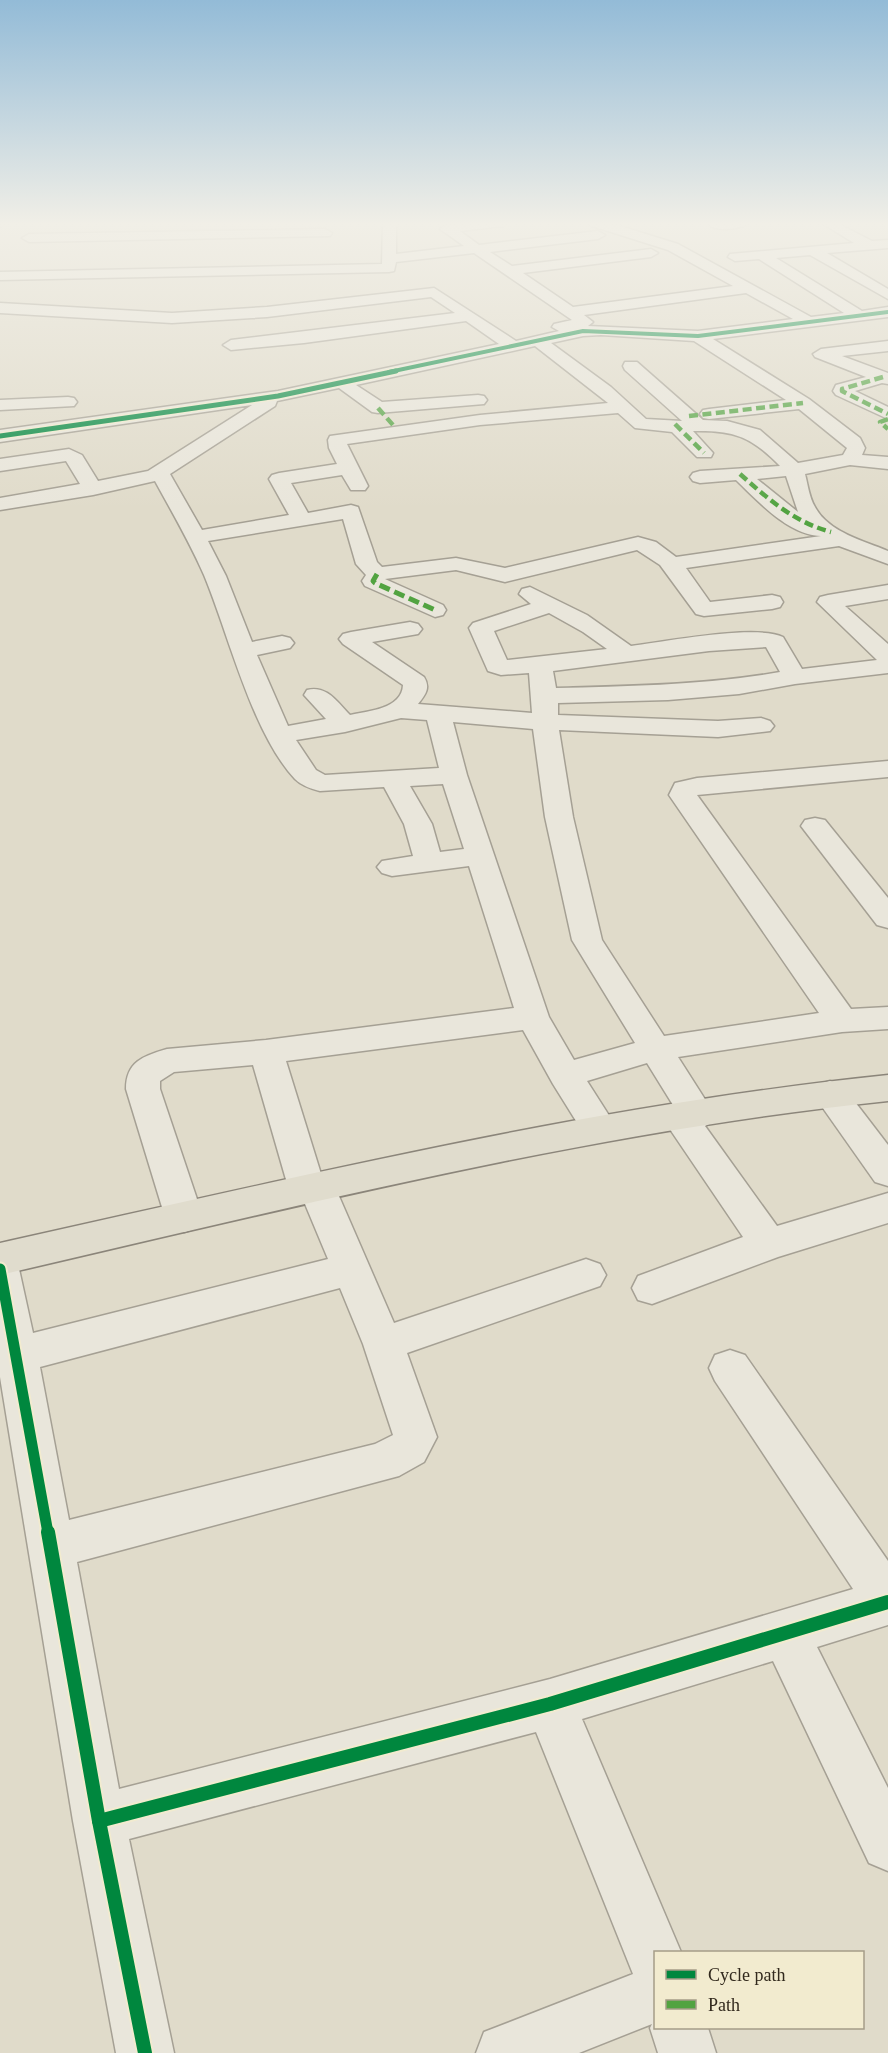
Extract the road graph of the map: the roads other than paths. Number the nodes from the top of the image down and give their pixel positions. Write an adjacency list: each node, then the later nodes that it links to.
1 (456, 318): 14 (street)
2 (473, 318): 13 (street)
3 (579, 318): 13 (street)
4 (656, 318): 10 (street)
5 (740, 318): 9 (street)
6 (802, 318): 8 (street)
7 (838, 318): 8 (street)
8 (809, 322): 9 (street)
9 (759, 328): 11 (street)
10 (675, 335): 11 (street); 12 (street)
11 (698, 336): 24 (street)
12 (538, 341): 13 (street); 19 (street)
13 (508, 342): 18 (street)
14 (231, 345)
15 (888, 346): 17 (street)
16 (631, 366): 30 (street)
17 (885, 378): 28 (street)
18 (341, 382): 21 (street); 27 (street)
19 (605, 392): 20 (street); 26 (street)
20 (582, 393)
21 (278, 396): 33 (street); 40 (street)
22 (490, 399): 27 (street)
23 (68, 402): 25 (street)
24 (803, 403): 30 (street); 35 (street)
25 (0, 405)
26 (624, 406): 30 (street); 38 (street)
27 (378, 408): 31 (street)
28 (888, 414)
29 (888, 419): 32 (street)
30 (687, 422): 34 (street); 39 (street)
31 (393, 425)
32 (888, 429)
33 (0, 436)
34 (704, 453)
35 (850, 459): 36 (street); 39 (street)
36 (888, 463)
37 (0, 465): 44 (street)
38 (349, 468): 45 (street); 47 (street)
39 (794, 470): 41 (street); 48 (street)
40 (159, 471): 44 (street); 49 (street)
41 (740, 474): 42 (street); 48 (street)
42 (700, 477)
43 (0, 482): 46 (street)
44 (93, 489): 46 (street)
45 (362, 494)
46 (6, 503)
47 (301, 519): 49 (street); 52 (street)
48 (837, 536): 50 (street); 51 (street)
49 (196, 537): 62 (street)
50 (888, 558)
51 (672, 564): 53 (street); 57 (street)
52 (377, 574): 53 (street); 58 (street)
53 (489, 574): 56 (street)
54 (888, 592): 64 (street)
55 (772, 602): 57 (street)
56 (549, 605): 63 (street); 65 (street)
57 (705, 609): 61 (street)
58 (435, 610)
59 (410, 629): 69 (street)
60 (282, 643): 62 (street)
61 (720, 643): 63 (street); 66 (street)
62 (243, 651): 73 (street)
63 (625, 653): 65 (street)
64 (887, 656): 66 (street)
65 (540, 666): 68 (street)
66 (795, 677): 68 (street)
67 (316, 695): 71 (street)
68 (545, 709): 70 (street); 72 (street); 85 (street)
69 (401, 710): 70 (street); 71 (street)
70 (439, 715): 75 (street)
71 (345, 724): 73 (street)
72 (762, 726)
73 (279, 735): 76 (street)
74 (888, 770): 84 (street)
75 (454, 775): 76 (street); 78 (street)
76 (392, 777): 79 (street)
77 (814, 826): 81 (street)
78 (480, 856): 79 (street); 82 (street)
79 (429, 862): 80 (street)
80 (392, 867)
81 (888, 918)
82 (533, 1017): 86 (street); 87 (street)
83 (888, 1018): 84 (street)
84 (842, 1021): 85 (street)
85 (655, 1049): 87 (street); 90 (street)
86 (266, 1052): 93 (street); 95 (street)
87 (565, 1075): 91 (street)
88 (888, 1088): 89 (main road)
89 (830, 1094): 90 (main road); 92 (street)
90 (688, 1115): 91 (main road); 96 (street)
91 (598, 1128): 93 (main road)
92 (888, 1172)
93 (313, 1189): 95 (main road); 99 (street)
94 (888, 1208): 96 (street)
95 (184, 1217): 97 (main road)
96 (769, 1244): 101 (street)
97 (0, 1259)
98 (0, 1269): 103 (street)
99 (352, 1269): 102 (street); 103 (street)
100 (586, 1275): 102 (street)
101 (652, 1288)
102 (383, 1344): 105 (street)
103 (17, 1355): 105 (street)
104 (730, 1368): 106 (street)
105 (50, 1547): 109 (street)
106 (888, 1602): 107 (street)
107 (785, 1634): 108 (street); 110 (street)
108 (550, 1704): 109 (street); 111 (street)
109 (99, 1821): 114 (street)
110 (888, 1845)
111 (654, 1956)
112 (654, 1995): 115 (street)
113 (679, 2029): 116 (street)
114 (146, 2053)
115 (505, 2053)
116 (687, 2053)

